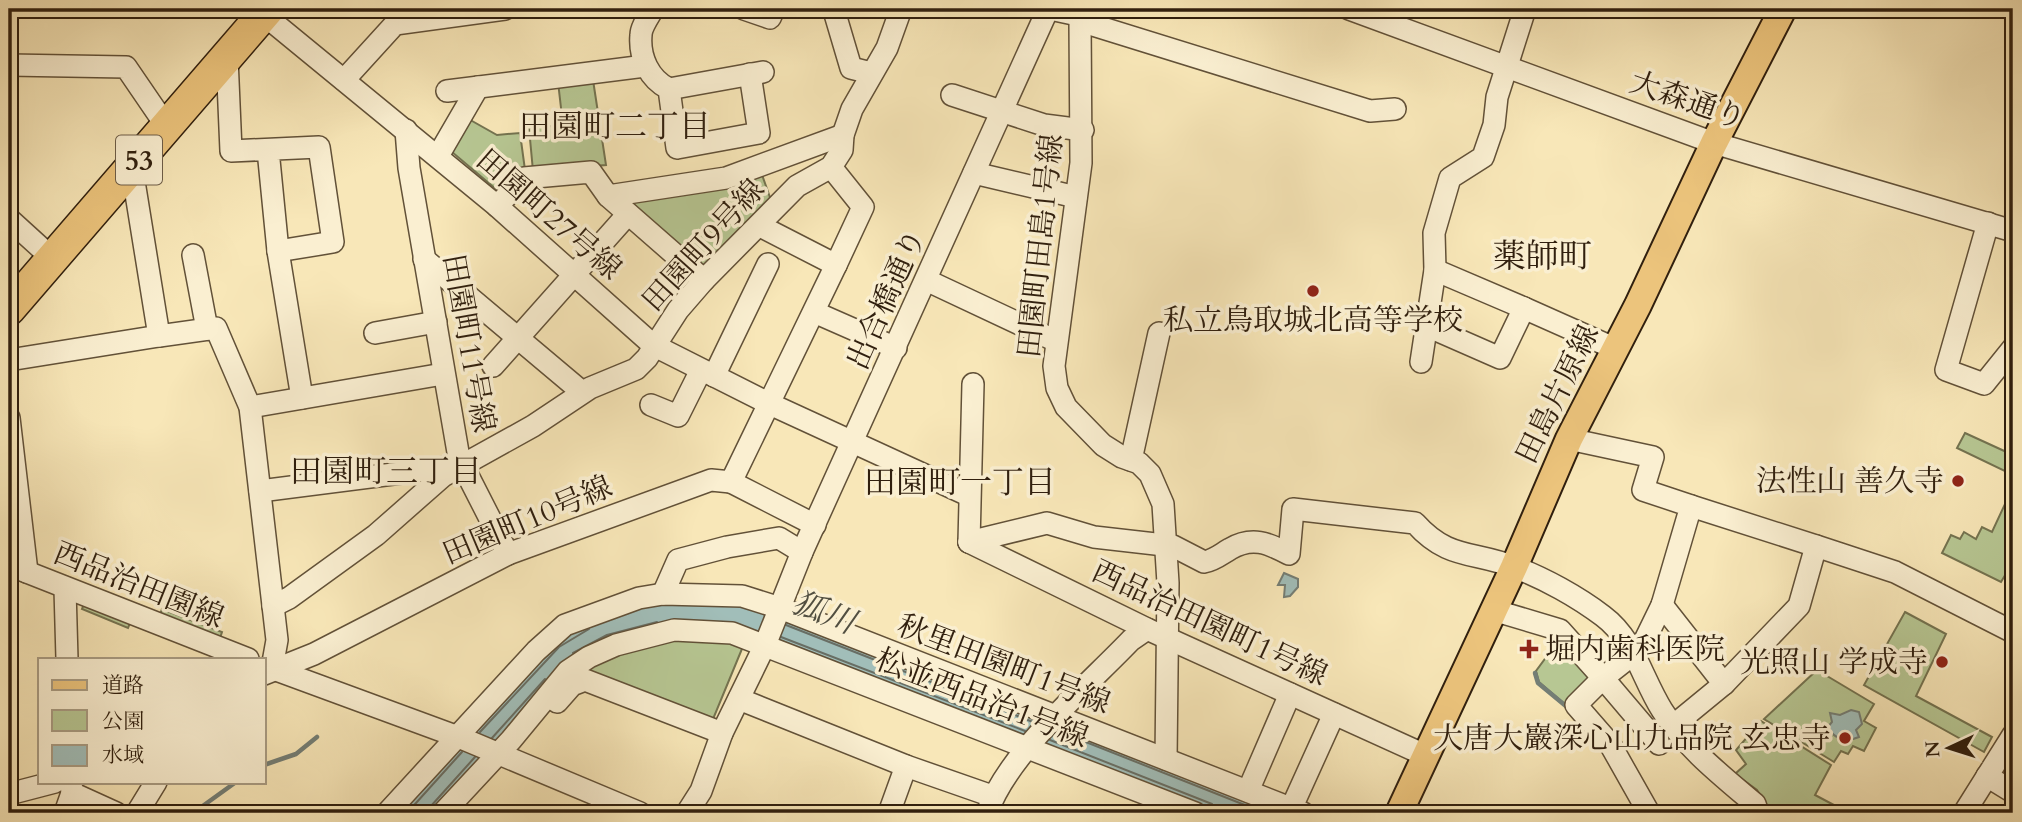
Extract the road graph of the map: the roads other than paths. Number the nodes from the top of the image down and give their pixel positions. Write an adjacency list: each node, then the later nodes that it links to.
1 (505, 9): 18 (street)
2 (653, 9): 15 (street)
3 (744, 9): 4 (street)
4 (774, 9)
5 (837, 9): 17 (street)
6 (901, 9): 17 (street)
7 (1049, 9): 12 (street); 24 (street, 出合橋通り)
8 (1349, 9): 16 (street, 大森通り)
9 (1525, 9): 16 (street)
10 (1783, 9): 29 (main road, 田島片原線)
11 (266, 11): 13 (highway, 53); 18 (street, 田園町27号線)
12 (1080, 21): 23 (street); 27 (street, 田園町田島1号線)
13 (228, 58): 25 (highway, 53); 30 (street)
14 (9, 65): 25 (street)
15 (645, 66): 19 (street); 20 (street)
16 (1507, 68): 29 (street, 大森通り); 49 (street)
17 (871, 73): 28 (street)
18 (344, 80): 26 (street, 田園町27号線)
19 (478, 87): 21 (street); 31 (street)
20 (669, 89): 20 (street)
21 (447, 91)
22 (952, 95): 24 (street)
23 (1395, 109)
24 (1001, 112): 27 (street); 34 (street, 出合橋通り)
25 (167, 127): 33 (highway, 53)
26 (406, 130): 31 (street, 田園町27号線); 46 (street, 田園町11号線)
27 (1083, 130): 36 (street, 田園町田島1号線)
28 (843, 135): 32 (street); 35 (street)
29 (1714, 143): 40 (street, 大森通り); 67 (main road, 田島片原線)
30 (268, 150): 43 (street); 43 (street)
31 (438, 156): 37 (street, 田園町27号線)
32 (831, 167): 41 (street, 田園町9号線); 48 (street)
33 (132, 169): 45 (highway, 53); 61 (street)
34 (974, 173): 36 (street); 52 (street, 出合橋通り)
35 (608, 195): 37 (street); 38 (street)
36 (1076, 197): 63 (street, 田園町田島1号線)
37 (497, 206): 50 (street, 田園町27号線)
38 (628, 214): 50 (street); 51 (street)
39 (9, 219): 45 (street)
40 (1988, 223): 42 (street, 大森通り); 66 (street)
41 (760, 226): 48 (street); 51 (street, 田園町9号線)
42 (2013, 231)
43 (278, 251): 75 (street)
44 (193, 255): 58 (street)
45 (53, 259): 54 (highway, 53)
46 (424, 259): 56 (street, 田園町11号線); 62 (street)
47 (768, 264): 71 (street)
48 (836, 265): 55 (street)
49 (1435, 270): 53 (street); 57 (street)
50 (572, 275): 62 (street); 64 (street, 田園町27号線)
51 (704, 280): 64 (street, 田園町9号線)
52 (926, 281): 63 (street); 65 (street, 出合橋通り)
53 (1524, 308): 57 (street); 67 (street)
54 (9, 309)
55 (814, 312): 65 (street); 76 (street)
56 (436, 322): 59 (street); 72 (street, 田園町11号線)
57 (1427, 326): 69 (street)
58 (207, 329): 61 (street); 78 (street)
59 (375, 332)
60 (1159, 333): 82 (street)
61 (159, 336): 68 (street)
62 (518, 337): 70 (street); 74 (street)
63 (1056, 341): 82 (street, 田園町田島1号線)
64 (653, 345): 71 (street, 田園町27号線); 74 (street, 田園町9号線)
65 (896, 348): 81 (street, 出合橋通り)
66 (2013, 348)
67 (1616, 349): 80 (main road, 田島片原線)
68 (9, 360)
69 (1421, 362)
70 (493, 366)
71 (707, 373): 76 (street, 田園町27号線); 77 (street)
72 (443, 374): 75 (street); 83 (street, 田園町11号線)
73 (973, 384): 86 (street)
74 (582, 392): 83 (street, 田園町9号線)
75 (302, 398): 78 (street)
76 (770, 404): 81 (street, 田園町27号線); 84 (street)
77 (652, 405)
78 (250, 407): 85 (street)
79 (9, 418): 95 (street)
80 (1569, 439): 87 (street); 94 (main road, 田島片原線)
81 (853, 443): 86 (street, 田園町27号線); 88 (street, 出合橋通り)
82 (1131, 460): 90 (street, 田園町田島1号線)
83 (461, 465): 85 (street); 93 (street, 田園町11号線); 99 (street, 田園町9号線)
84 (731, 482): 88 (street); 93 (street, 田園町10号線)
85 (260, 491): 99 (street)
86 (968, 495): 89 (street)
87 (1692, 506): 91 (street); 98 (street)
88 (815, 525): 92 (street, 出合橋通り)
89 (968, 542): 90 (street); 102 (street, 西品治田園町1号線)
90 (1167, 545): 94 (street); 104 (street, 田園町田島1号線)
91 (1816, 546): 103 (street); 112 (street)
92 (802, 552): 97 (street); 101 (street, 出合橋通り)
93 (508, 554): 110 (street, 田園町10号線)
94 (1514, 567): 100 (main road, 田島片原線); 107 (street)
95 (18, 569): 96 (street, 西品治田園線)
96 (65, 589): 106 (street, 西品治田園線); 108 (street)
97 (663, 594): 101 (street, 秋里田園町1号線); 120 (street, 秋里田園町1号線)
98 (1662, 605): 107 (street); 112 (street)
99 (273, 606): 110 (street)
100 (1493, 610): 111 (street); 124 (main road, 田島片原線)
101 (779, 611): 105 (street, 出合橋通り); 116 (street, 秋里田園町1号線)
102 (1147, 629): 104 (street, 西品治田園町1号線); 116 (street)
103 (2013, 632)
104 (1169, 638): 113 (street, 西品治田園町1号線); 125 (street, 田園町田島1号線)
105 (765, 643): 114 (street); 122 (street, 松並西品治1号線); 123 (street, 松並西品治1号線)
106 (217, 655): 109 (street, 西品治田園線)
107 (1634, 655): 111 (street); 117 (street)
108 (67, 658)
109 (240, 658)
110 (267, 669): 120 (street)
111 (1603, 678): 121 (street); 146 (street)
112 (1724, 684): 117 (street)
113 (1290, 694): 115 (street, 西品治田園町1号線); 130 (street)
114 (739, 699): 118 (street); 126 (street)
115 (1334, 714): 124 (street, 西品治田園町1号線); 135 (street)
116 (1056, 718): 122 (street); 125 (street, 秋里田園町1号線)
117 (1674, 725): 147 (street)
118 (722, 733): 123 (street); 142 (street)
119 (2013, 735): 127 (street)
120 (458, 737): 123 (street); 139 (street, 秋里田園町1号線)
121 (1659, 744)
122 (1030, 746): 133 (street); 134 (street, 松並西品治1号線)
123 (500, 748): 140 (street, 松並西品治1号線); 141 (street)
124 (1427, 756): 145 (main road, 田島片原線)
125 (1166, 759): 130 (street, 秋里田園町1号線)
126 (906, 766): 133 (street); 143 (street)
127 (1987, 776): 131 (street); 148 (street)
128 (155, 784): 138 (street)
129 (66, 785): 132 (street); 136 (street); 137 (street)
130 (1248, 791): 135 (street, 秋里田園町1号線)
131 (2013, 792)
132 (9, 794)
133 (989, 805)
134 (1167, 808): 144 (street, 松並西品治1号線)
135 (1297, 811)
136 (65, 813)
137 (116, 813)
138 (137, 813)
139 (387, 813)
140 (443, 813)
141 (640, 813)
142 (687, 813)
143 (889, 813)
144 (1195, 813)
145 (1399, 813)
146 (1648, 813)
147 (1758, 813)
148 (1964, 813)

